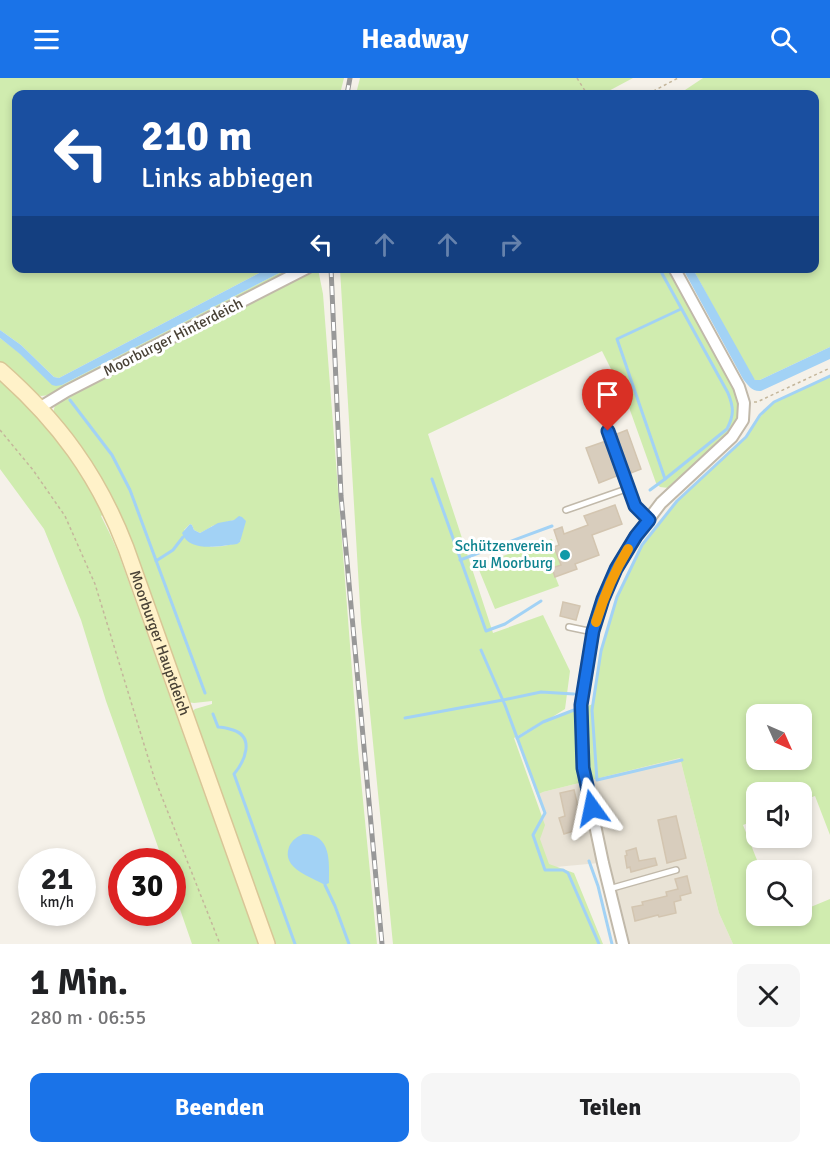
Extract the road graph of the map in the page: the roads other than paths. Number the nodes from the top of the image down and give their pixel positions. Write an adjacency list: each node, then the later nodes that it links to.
1 (298, 273): 4 (street, Moorburger Hinterdeich)
2 (677, 273): 8 (street)
3 (0, 370): 4 (main road, Moorburger Hauptdeich)
4 (39, 408): 13 (main road, Moorburger Hauptdeich)
5 (608, 431): 6 (lane)
6 (628, 488): 7 (lane); 8 (lane)
7 (566, 510)
8 (649, 520): 10 (street)
9 (569, 627): 10 (lane)
10 (593, 632): 12 (street)
11 (676, 870): 12 (lane)
12 (609, 889): 14 (street)
13 (267, 944)
14 (623, 944)

